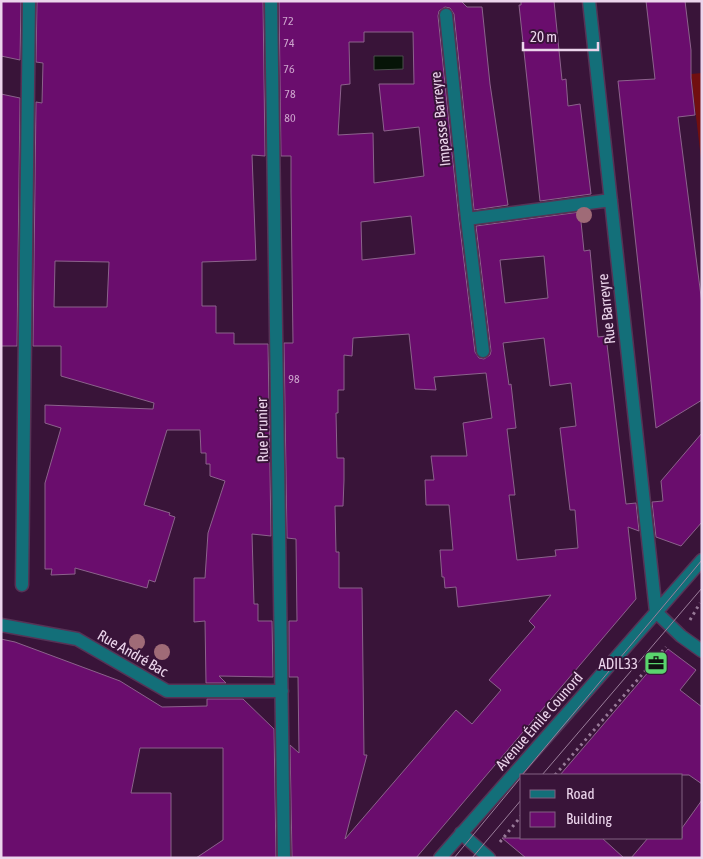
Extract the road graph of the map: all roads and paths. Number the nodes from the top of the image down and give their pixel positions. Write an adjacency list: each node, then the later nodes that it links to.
1 (29, 1): 9 (street)
2 (271, 1): 15 (street, Rue Prunier)
3 (589, 1): 5 (street, Rue Barreyre)
4 (446, 15): 6 (street, Impasse Barreyre)
5 (611, 200): 6 (street); 11 (street, Rue Barreyre)
6 (467, 219): 7 (street, Impasse Barreyre)
7 (483, 351)
8 (702, 560): 11 (street, Avenue Émile Counord)
9 (22, 585)
10 (700, 603): 13 (path)
11 (656, 612): 13 (street); 18 (street, Avenue Émile Counord)
12 (1, 625): 15 (street, Rue André Bac)
13 (681, 636): 14 (street); 16 (path)
14 (702, 651)
15 (282, 691): 20 (street, Rue Prunier)
16 (556, 774)
17 (520, 817): 19 (path)
18 (461, 833): 21 (street, Avenue Émile Counord); 22 (street)
19 (498, 844)
20 (284, 858)
21 (440, 858)
22 (490, 858)

